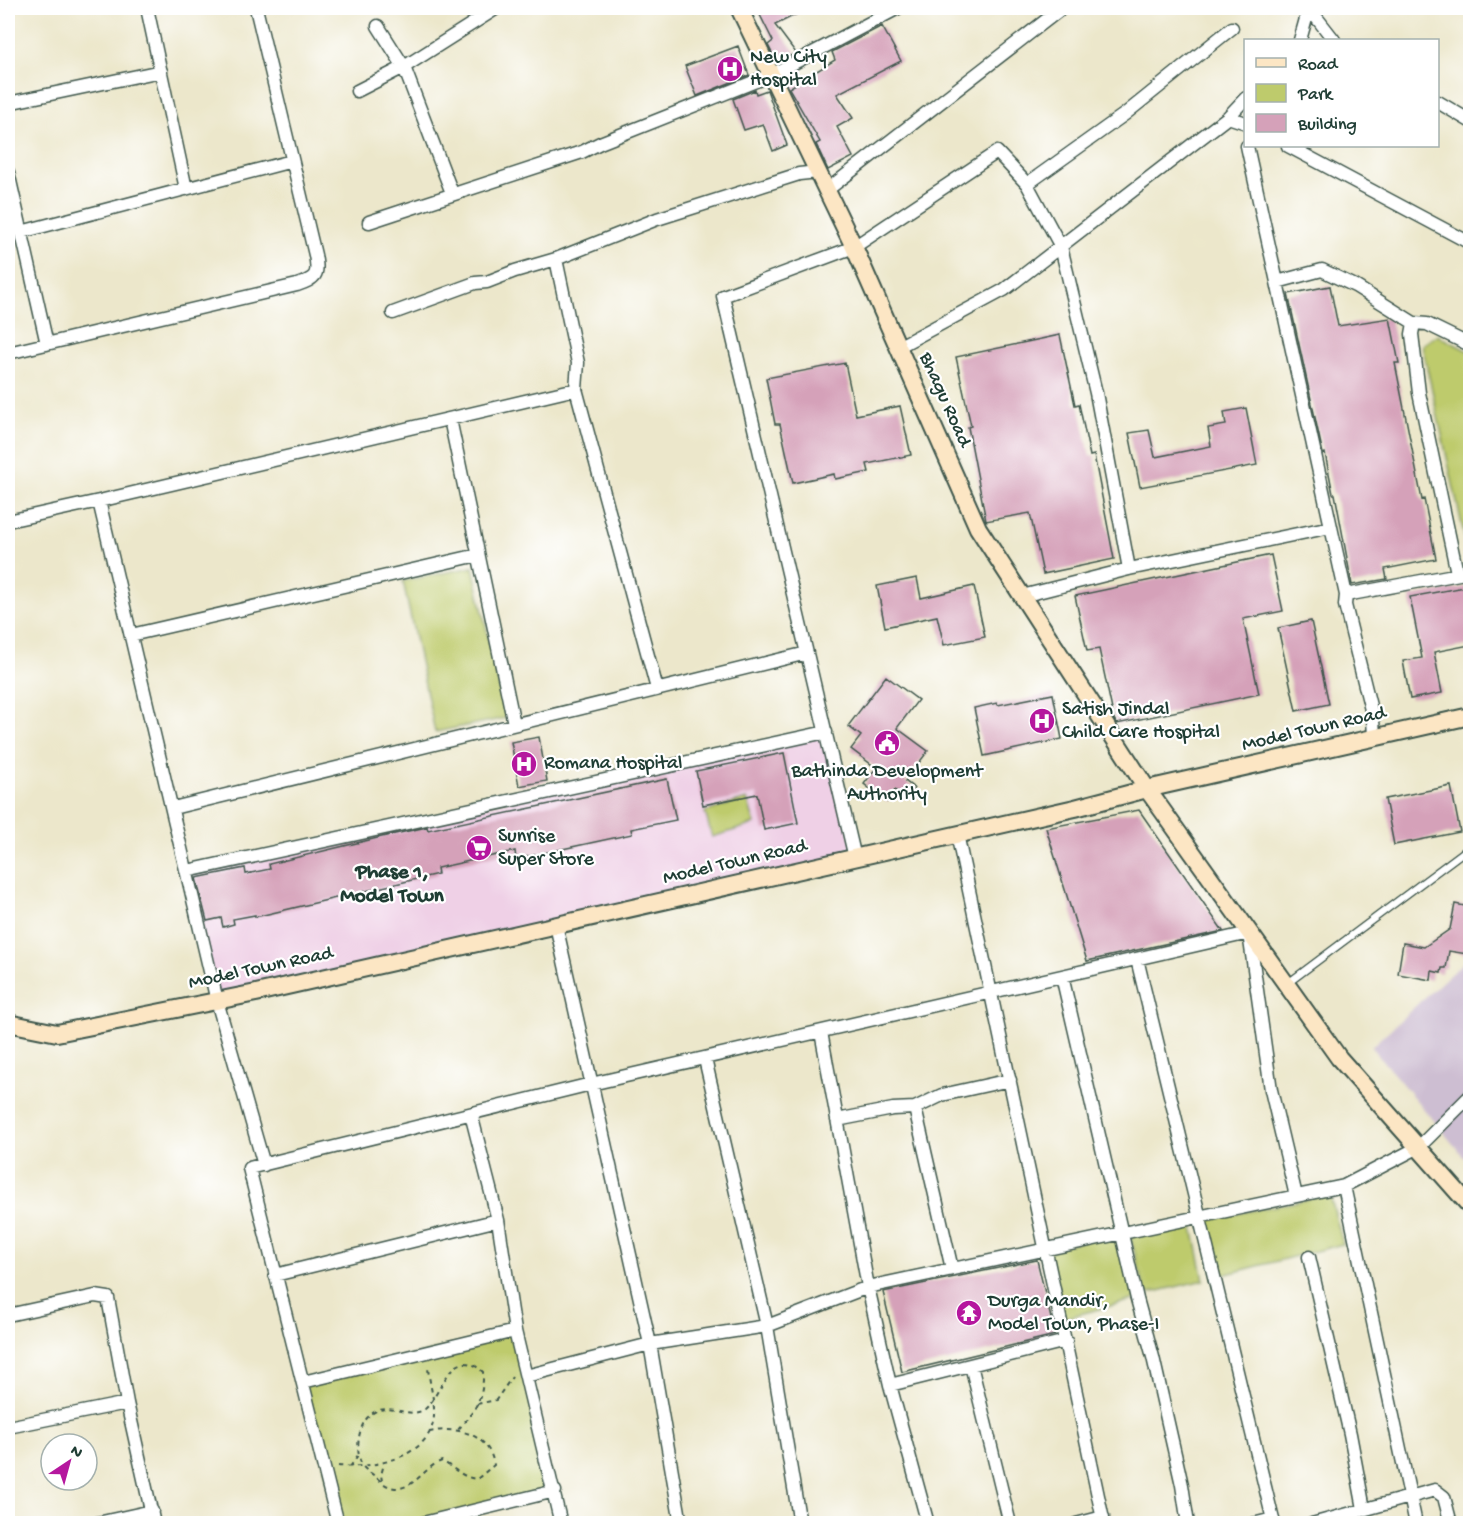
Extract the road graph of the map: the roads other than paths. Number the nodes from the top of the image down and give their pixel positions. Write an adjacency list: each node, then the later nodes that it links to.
1 (147, 8): 12 (street)
2 (256, 8): 23 (street)
3 (497, 8): 11 (street)
4 (739, 8): 13 (main road, Bhagu Road)
5 (898, 8): 13 (street)
6 (1062, 8): 28 (street)
7 (378, 26): 11 (street)
8 (1232, 28): 26 (street)
9 (1300, 39): 10 (street)
10 (1333, 39)
11 (404, 67): 14 (street); 29 (street)
12 (161, 71): 16 (street); 27 (street)
13 (771, 75): 25 (main road, Bhagu Road); 29 (street)
14 (357, 91)
15 (1244, 99): 18 (street)
16 (8, 103)
17 (1439, 103): 19 (street)
18 (1228, 117): 20 (street); 33 (street)
19 (1470, 121)
20 (1244, 123)
21 (1247, 147): 36 (street)
22 (1290, 147): 32 (street)
23 (292, 161): 27 (street); 39 (street)
24 (8, 172): 31 (street)
25 (818, 172): 28 (main road, Bhagu Road); 35 (street)
26 (1027, 184): 33 (street); 34 (street)
27 (186, 189): 31 (street)
28 (827, 190): 34 (main road, Bhagu Road)
29 (452, 194): 30 (street)
30 (369, 222)
31 (21, 232): 39 (street)
32 (1470, 243)
33 (1061, 246): 41 (street); 49 (street)
34 (854, 247): 41 (main road, Bhagu Road); 55 (street)
35 (556, 259): 37 (street); 43 (street)
36 (1277, 282): 38 (street); 47 (street)
37 (393, 313)
38 (1414, 323): 40 (street); 51 (street)
39 (47, 344): 42 (street)
40 (1470, 345)
41 (898, 347): 53 (main road, Bhagu Road)
42 (8, 353)
43 (576, 389): 44 (street); 56 (street)
44 (450, 419): 45 (street); 48 (street)
45 (99, 501): 46 (street); 54 (street)
46 (8, 521)
47 (1331, 527): 49 (street); 52 (street)
48 (477, 555): 54 (street); 58 (street)
49 (1129, 569): 53 (street)
50 (1470, 572): 51 (street)
51 (1457, 573): 52 (street)
52 (1346, 595): 60 (street)
53 (1022, 596): 61 (main road, Bhagu Road)
54 (131, 635): 62 (street)
55 (807, 653): 56 (street); 59 (street)
56 (657, 689): 58 (street)
57 (1470, 717): 60 (main road, Model Town Road)
58 (514, 724): 62 (street)
59 (826, 732): 65 (street); 66 (street)
60 (1374, 738): 61 (main road, Model Town Road)
61 (1148, 789): 63 (main road, Model Town Road); 68 (main road, Bhagu Road)
62 (173, 807): 66 (street)
63 (957, 834): 65 (main road, Model Town Road); 72 (street)
64 (1470, 847): 71 (lane)
65 (855, 858): 67 (main road, Model Town Road)
66 (187, 871): 73 (street)
67 (556, 925): 73 (main road, Model Town Road); 78 (street)
68 (1249, 933): 69 (street); 71 (main road, Bhagu Road); 86 (street)
69 (1137, 959): 70 (street); 88 (street)
70 (1062, 976): 72 (street); 90 (street)
71 (1286, 985): 83 (main road, Bhagu Road)
72 (991, 992): 75 (street); 77 (street)
73 (217, 1001): 74 (main road, Model Town Road); 84 (street)
74 (8, 1023)
75 (821, 1032): 76 (street); 82 (street)
76 (705, 1059): 78 (street); 97 (street)
77 (1010, 1080): 80 (street); 91 (street)
78 (591, 1084): 81 (street); 100 (street)
79 (1470, 1096): 83 (street)
80 (915, 1108): 82 (street); 93 (street)
81 (471, 1114): 84 (street); 89 (street)
82 (837, 1120): 95 (street)
83 (1419, 1147): 85 (street); 87 (main road, Bhagu Road)
84 (264, 1164): 94 (street)
85 (1344, 1185): 86 (street); 108 (street)
86 (1296, 1196): 88 (street)
87 (1470, 1206)
88 (1200, 1216): 90 (street); 112 (street)
89 (498, 1220): 94 (street); 98 (street)
90 (1123, 1232): 91 (street); 122 (street)
91 (1046, 1249): 93 (street); 99 (street)
92 (1309, 1257): 109 (street)
93 (952, 1269): 95 (street)
94 (275, 1275): 103 (street)
95 (868, 1287): 97 (street); 104 (street)
96 (8, 1315): 105 (street)
97 (767, 1326): 100 (street); 118 (street)
98 (515, 1331): 102 (street); 103 (street)
99 (1066, 1341): 101 (street); 111 (street)
100 (650, 1344): 102 (street); 117 (street)
101 (971, 1365): 104 (street); 120 (street)
102 (526, 1374): 107 (street)
103 (303, 1382): 114 (street)
104 (890, 1385): 119 (street)
105 (127, 1403): 106 (street); 110 (street)
106 (8, 1426)
107 (555, 1491): 115 (street); 116 (street)
108 (1410, 1496): 109 (street); 125 (street); 126 (street)
109 (1364, 1509): 124 (street)
110 (153, 1517): 113 (street)
111 (1103, 1520): 121 (street)
112 (1273, 1521): 123 (street)
113 (93, 1524)
114 (338, 1524)
115 (419, 1524)
116 (561, 1524)
117 (681, 1524)
118 (800, 1524)
119 (928, 1524)
120 (1010, 1524)
121 (1076, 1524)
122 (1188, 1524)
123 (1253, 1524)
124 (1312, 1524)
125 (1416, 1524)
126 (1451, 1524)

